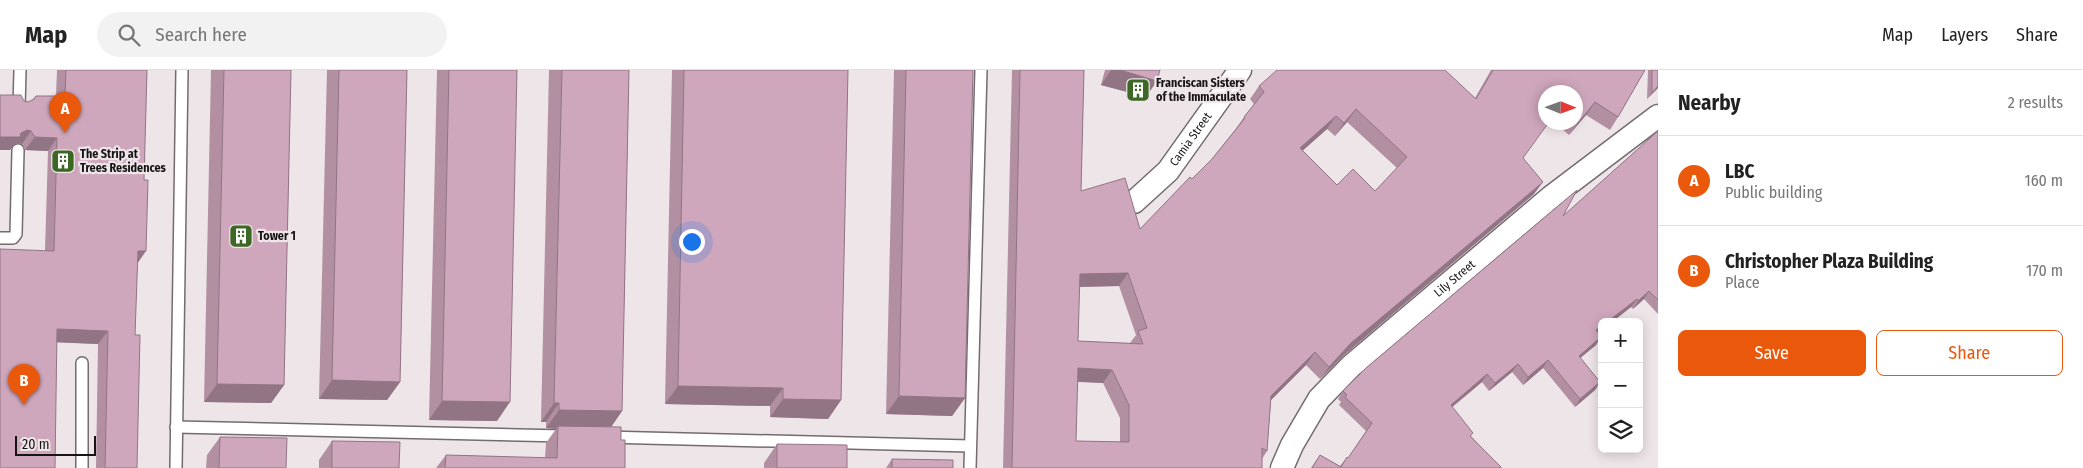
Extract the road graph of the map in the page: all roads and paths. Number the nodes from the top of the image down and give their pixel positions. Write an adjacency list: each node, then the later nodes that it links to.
1 (20, 70): 5 (lane)
2 (182, 70): 11 (lane)
3 (981, 70): 14 (lane)
4 (1240, 70): 8 (street, Camia Street)
5 (19, 108)
6 (1658, 116): 18 (street, Lily Street)
7 (18, 150): 9 (lane)
8 (1134, 202)
9 (0, 238)
10 (82, 362): 15 (lane)
11 (176, 427): 12 (lane); 16 (lane)
12 (573, 437)
13 (593, 437): 14 (lane)
14 (970, 446): 17 (lane)
15 (82, 468)
16 (176, 468)
17 (970, 468)
18 (1282, 468)

